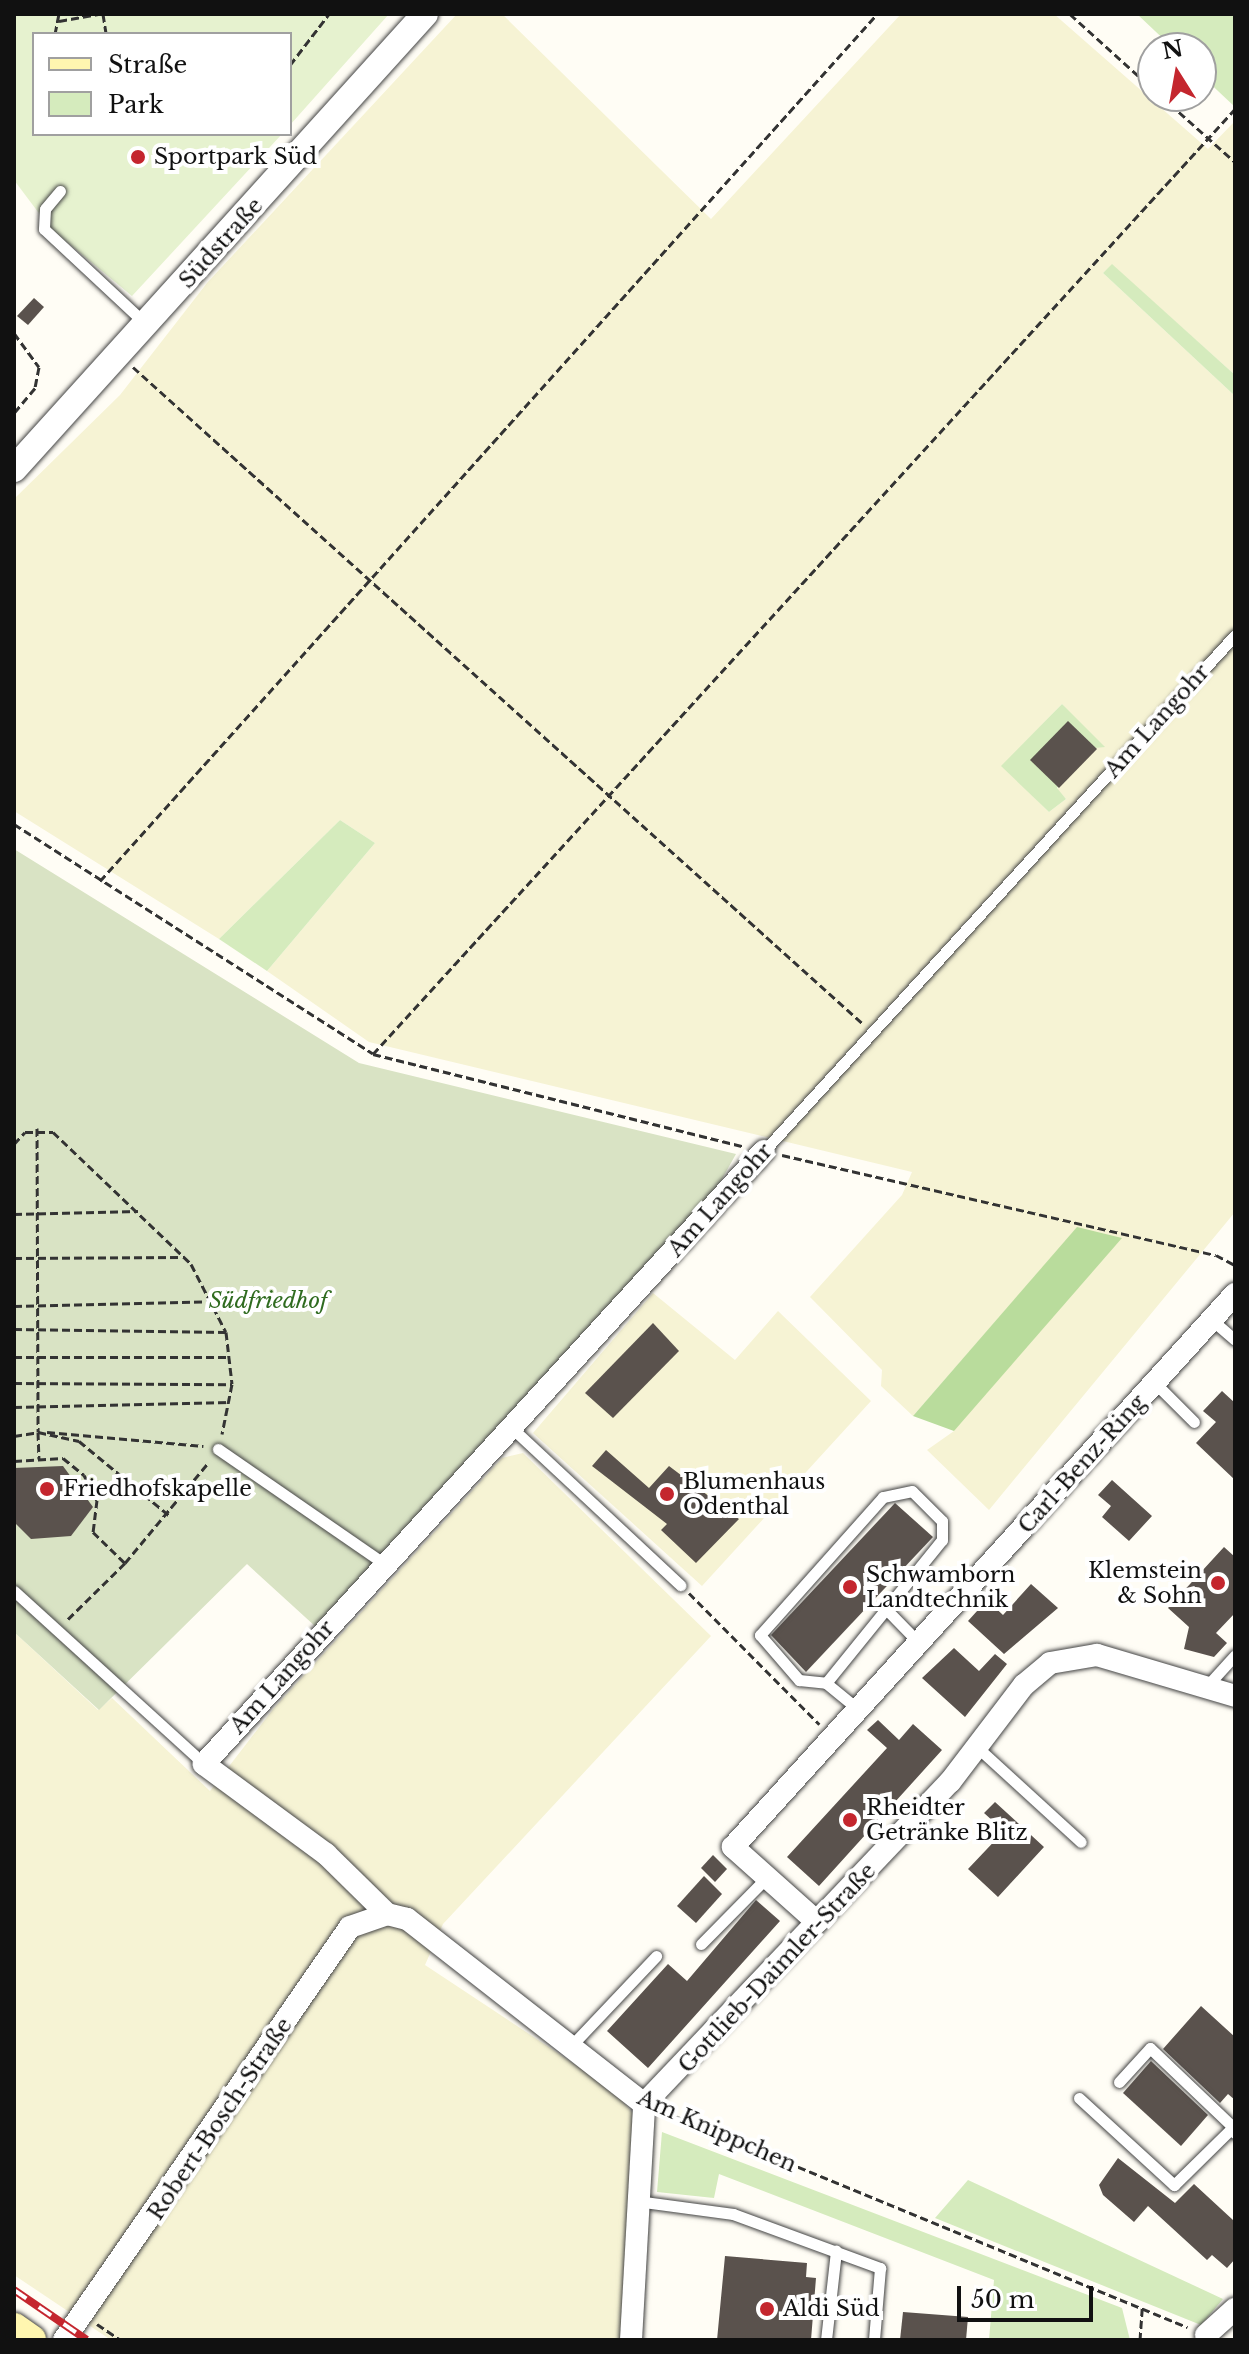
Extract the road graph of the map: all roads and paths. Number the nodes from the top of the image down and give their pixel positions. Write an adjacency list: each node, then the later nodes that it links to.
1 (59, 14): 7 (path)
2 (101, 14): 7 (path)
3 (329, 14): 9 (path)
4 (425, 14): 16 (street, Südstraße)
5 (877, 14): 21 (path)
6 (1070, 14): 10 (path)
7 (59, 21): 8 (path)
8 (56, 32)
9 (292, 62)
10 (1137, 75)
11 (1235, 109): 13 (path)
12 (1179, 112): 13 (path)
13 (1208, 138): 14 (path); 23 (path)
14 (1235, 162)
15 (60, 191): 16 (lane)
16 (147, 326): 18 (street, Südstraße)
17 (14, 333): 19 (path)
18 (120, 355): 20 (street, Südstraße); 21 (path)
19 (14, 413)
20 (14, 469)
21 (366, 580): 23 (path); 25 (path)
22 (1235, 635): 26 (lane, Am Langohr)
23 (612, 796): 26 (path); 27 (path)
24 (14, 824): 25 (path)
25 (100, 881): 27 (path)
26 (874, 1033): 30 (lane, Am Langohr)
27 (373, 1054): 30 (path)
28 (37, 1128): 29 (path); 31 (path); 33 (path)
29 (14, 1144)
30 (764, 1151): 37 (path); 58 (street, Am Langohr)
31 (141, 1211): 33 (path); 34 (path)
32 (14, 1214): 33 (path)
33 (37, 1214): 36 (path)
34 (183, 1257): 36 (path); 39 (path)
35 (14, 1258): 36 (path)
36 (36, 1258): 41 (path)
37 (1235, 1265)
38 (1235, 1294): 42 (street, Carl-Benz-Ring)
39 (213, 1301): 41 (path); 45 (path)
40 (14, 1306): 41 (path)
41 (37, 1306): 44 (path)
42 (1212, 1320): 46 (lane); 52 (street, Carl-Benz-Ring)
43 (14, 1329): 44 (path)
44 (36, 1329): 45 (path); 49 (path)
45 (226, 1332): 48 (path)
46 (1235, 1340)
47 (14, 1357): 49 (path)
48 (230, 1357): 49 (path); 53 (path)
49 (37, 1358): 50 (path)
50 (37, 1382): 51 (path); 53 (path); 55 (path)
51 (14, 1383)
52 (1155, 1383): 57 (lane); 71 (street, Carl-Benz-Ring)
53 (232, 1384): 54 (path)
54 (230, 1402): 55 (path); 61 (path)
55 (36, 1406): 56 (path); 59 (path)
56 (14, 1407)
57 (1194, 1422)
58 (513, 1429): 66 (street, Am Langohr); 67 (lane)
59 (38, 1432): 60 (path); 61 (path); 62 (path); 64 (path)
60 (14, 1436)
61 (218, 1449): 64 (path); 66 (lane)
62 (39, 1459): 63 (path); 65 (path)
63 (14, 1461)
64 (170, 1516): 65 (path)
65 (125, 1563): 70 (path)
66 (386, 1565): 79 (street, Am Langohr)
67 (680, 1585): 77 (path)
68 (14, 1591): 70 (lane)
69 (884, 1607): 71 (lane); 73 (lane); 73 (lane)
70 (54, 1633): 79 (lane)
71 (920, 1644): 76 (street, Carl-Benz-Ring)
72 (1235, 1655): 74 (lane)
73 (826, 1683): 76 (lane)
74 (1206, 1687): 75 (street); 78 (street, Gottlieb-Daimler-Straße)
75 (1235, 1696)
76 (860, 1710): 77 (street, Carl-Benz-Ring)
77 (834, 1739): 81 (street, Carl-Benz-Ring)
78 (978, 1748): 80 (lane); 83 (street, Gottlieb-Daimler-Straße)
79 (204, 1764): 82 (street, Am Knippchen)
80 (1081, 1842)
81 (767, 1877): 83 (street); 84 (lane)
82 (387, 1914): 86 (street, Am Knippchen); 95 (street, Robert-Bosch-Straße)
83 (817, 1922): 89 (street, Gottlieb-Daimler-Straße)
84 (701, 1944)
85 (656, 1956): 86 (lane)
86 (571, 2046): 89 (street, Am Knippchen)
87 (1119, 2082): 90 (lane)
88 (1079, 2098): 90 (lane)
89 (644, 2104): 91 (street); 93 (path, Am Knippchen)
90 (1233, 2127)
91 (644, 2202): 92 (lane); 101 (street)
92 (836, 2251): 102 (lane); 103 (lane)
93 (1142, 2308): 97 (path, Am Knippchen); 104 (path)
94 (1235, 2309): 97 (street)
95 (82, 2314): 99 (street, Robert-Bosch-Straße); 100 (path)
96 (14, 2328): 98 (main road)
97 (1203, 2338)
98 (31, 2340)
99 (64, 2340)
100 (121, 2340)
101 (631, 2340)
102 (826, 2340)
103 (874, 2340)
104 (1140, 2340)

